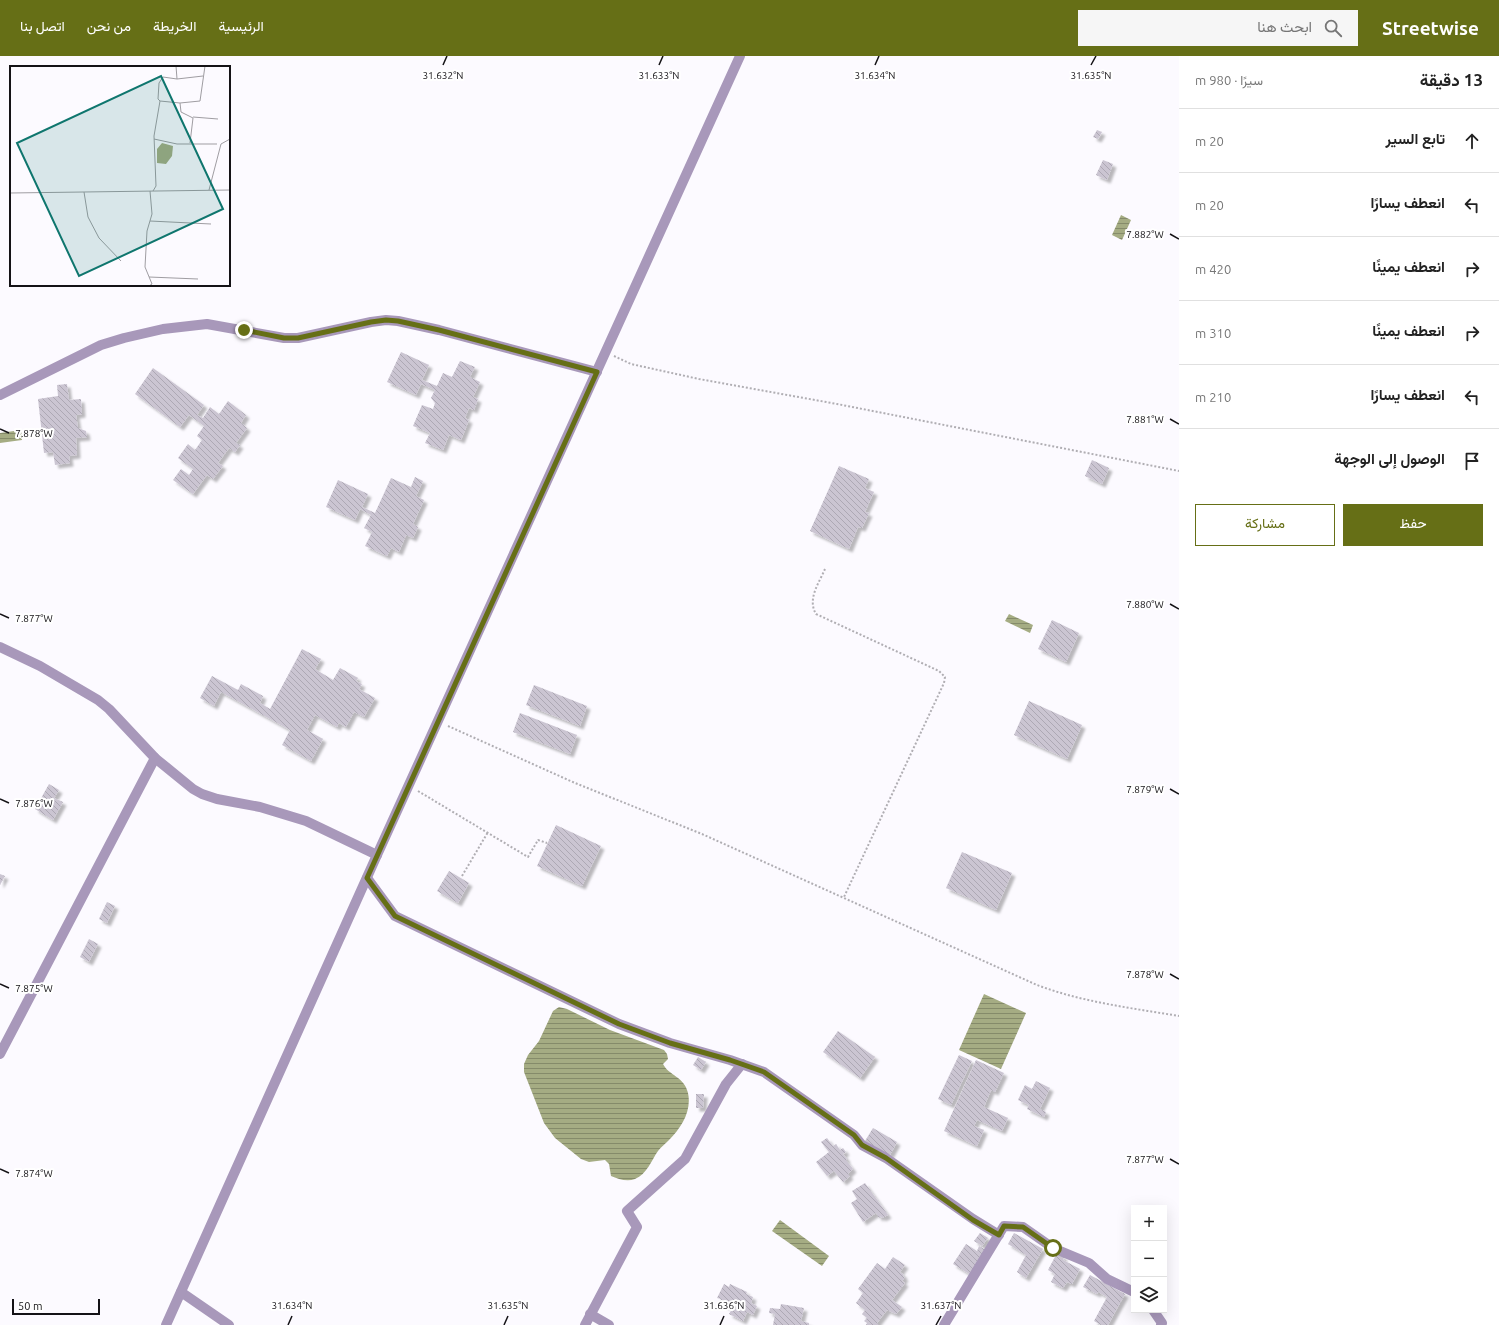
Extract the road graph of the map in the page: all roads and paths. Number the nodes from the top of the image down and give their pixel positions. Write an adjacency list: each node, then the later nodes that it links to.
1 (740, 56): 2 (street)
2 (606, 351): 3 (street); 5 (path)
3 (597, 372): 4 (street); 8 (street)
4 (0, 395)
5 (1179, 471)
6 (825, 569): 16 (path)
7 (0, 647): 9 (street)
8 (438, 721): 10 (street); 16 (path)
9 (155, 758): 13 (street); 18 (street)
10 (409, 785): 11 (path); 13 (street)
11 (488, 832): 12 (path); 14 (path)
12 (547, 843)
13 (377, 855): 15 (street)
14 (462, 876)
15 (367, 878): 19 (street); 22 (street)
16 (844, 897): 17 (path)
17 (1179, 1016)
18 (0, 1054)
19 (742, 1064): 20 (street); 24 (street)
20 (999, 1235): 21 (street); 29 (street)
21 (1131, 1291)
22 (181, 1292): 25 (street); 26 (street)
23 (1155, 1313): 30 (street)
24 (590, 1314): 27 (street); 28 (street)
25 (166, 1325)
26 (229, 1325)
27 (585, 1325)
28 (609, 1325)
29 (944, 1325)
30 (1161, 1325)

